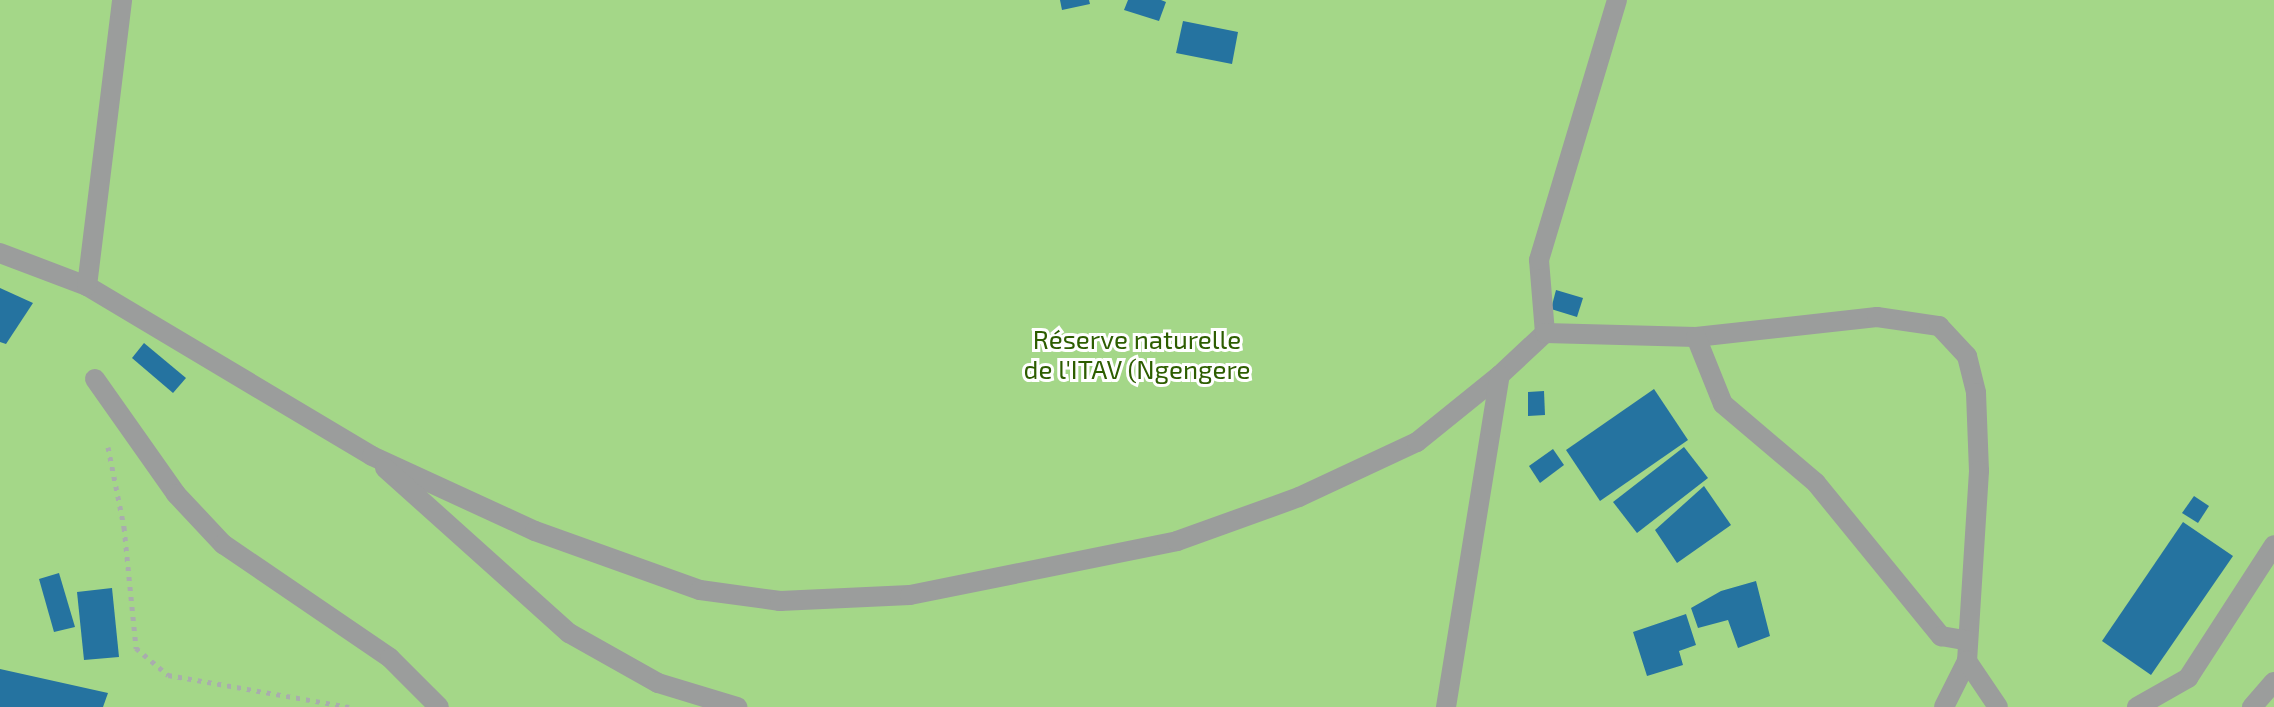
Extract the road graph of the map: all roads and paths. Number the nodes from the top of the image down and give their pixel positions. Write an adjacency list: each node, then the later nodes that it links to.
1 (122, 0): 4 (street)
2 (1617, 0): 5 (street)
3 (0, 253): 4 (street)
4 (87, 286): 10 (street)
5 (1545, 333): 6 (street); 7 (street)
6 (1696, 337): 12 (street); 12 (street)
7 (1500, 375): 10 (street); 17 (street)
8 (95, 379): 15 (street)
9 (107, 438): 14 (path)
10 (372, 456): 16 (street)
11 (2274, 545): 20 (street)
12 (1968, 651): 18 (street); 19 (street)
13 (2274, 682): 21 (street)
14 (349, 707)
15 (439, 707)
16 (737, 707)
17 (1446, 707)
18 (1944, 707)
19 (1998, 707)
20 (2137, 707)
21 (2252, 707)

